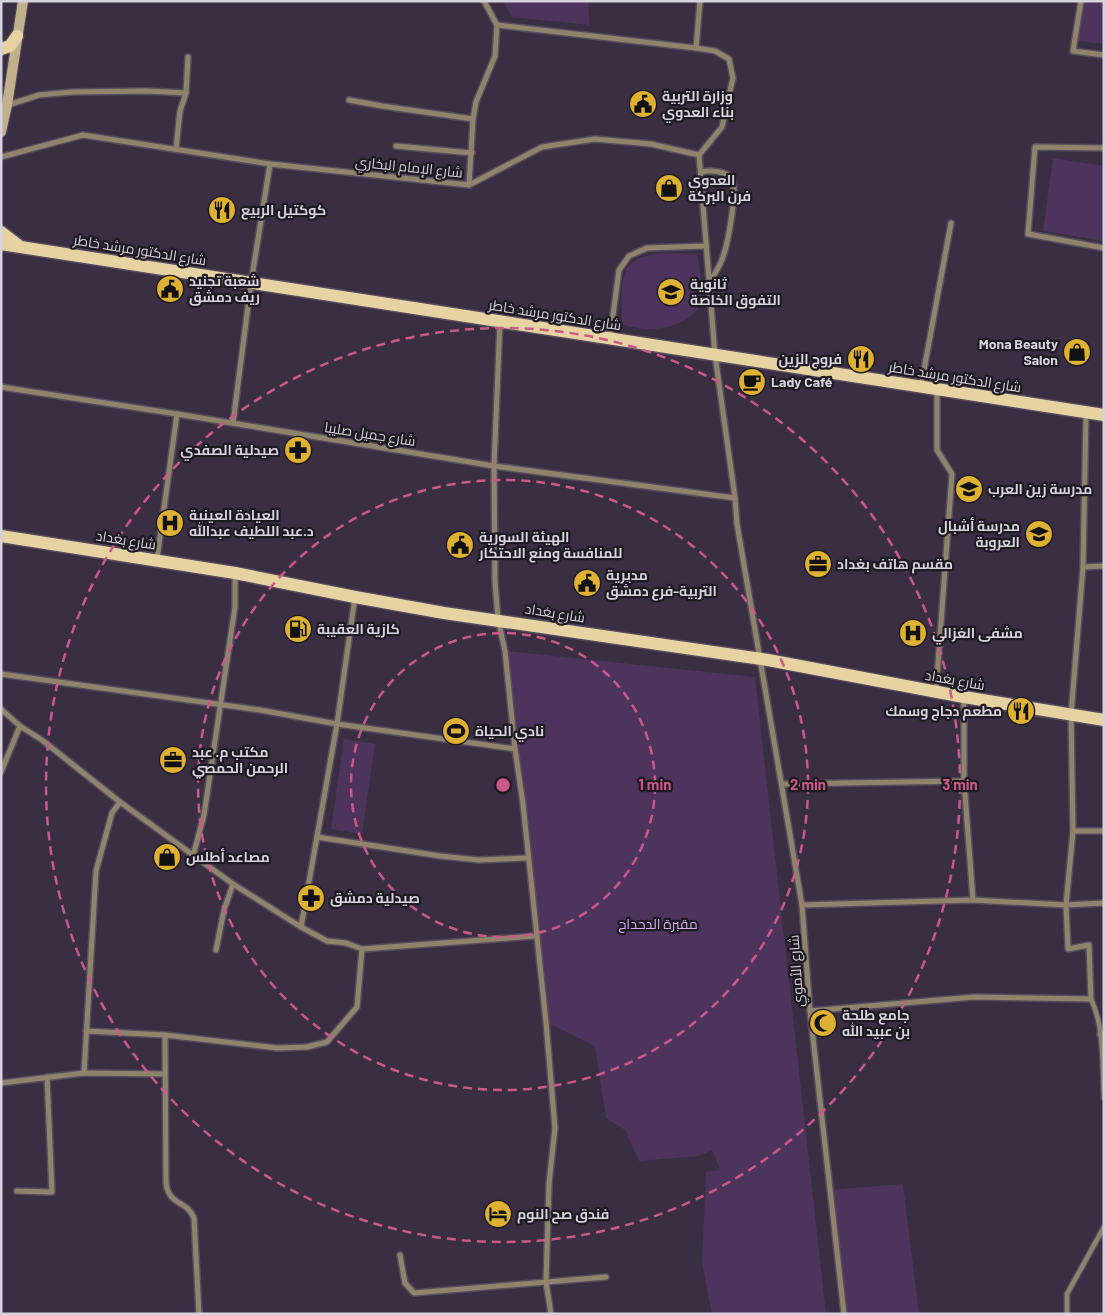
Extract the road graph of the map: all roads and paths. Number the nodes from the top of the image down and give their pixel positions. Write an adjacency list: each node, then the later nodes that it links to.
1 (23, 1): 6 (main road)
2 (484, 1): 5 (street)
3 (700, 1): 7 (street)
4 (1081, 1): 9 (street)
5 (497, 25): 7 (street); 14 (street)
6 (17, 36): 8 (main road); 13 (main road)
7 (696, 48): 20 (street)
8 (1, 49)
9 (1104, 55)
10 (188, 57): 11 (street)
11 (186, 93): 13 (street); 18 (street)
12 (349, 100): 14 (street)
13 (7, 105): 15 (main road)
14 (473, 119): 19 (street)
15 (1, 132)
16 (396, 146): 19 (street)
17 (1104, 148): 30 (street)
18 (176, 149): 21 (street, شارع الإمام البخاري); 22 (street, شارع الإمام البخاري)
19 (472, 153): 24 (street)
20 (699, 156): 23 (street); 24 (street, شارع الإمام البخاري)
21 (1, 157)
22 (270, 164): 24 (street, شارع الإمام البخاري); 31 (street)
23 (701, 172): 29 (street); 32 (street)
24 (469, 185)
25 (951, 223): 37 (street)
26 (1, 232): 28 (main road)
27 (1, 244): 28 (main road, شارع الدكتور مرشد خاطر)
28 (20, 246): 31 (main road, شارع الدكتور مرشد خاطر)
29 (706, 246): 32 (street); 34 (street)
30 (1104, 248)
31 (251, 283): 33 (main road, شارع الدكتور مرشد خاطر); 42 (street)
32 (710, 283): 35 (street)
33 (500, 321): 34 (main road, شارع الدكتور مرشد خاطر); 43 (street)
34 (610, 338): 35 (main road, شارع الدكتور مرشد خاطر)
35 (715, 354): 37 (main road, شارع الدكتور مرشد خاطر); 44 (street, شارع الأموي)
36 (1, 387): 40 (street, شارع جميل صليبا)
37 (921, 387): 38 (main road, شارع الدكتور مرشد خاطر)
38 (937, 389): 39 (main road, شارع الدكتور مرشد خاطر); 54 (street)
39 (1086, 413): 41 (main road, شارع الدكتور مرشد خاطر); 48 (street)
40 (177, 414): 42 (street, شارع جميل صليبا); 46 (street)
41 (1104, 415)
42 (233, 423): 43 (street, شارع جميل صليبا)
43 (494, 466): 44 (street, شارع جميل صليبا); 51 (street)
44 (735, 498): 52 (street, شارع الأموي)
45 (1, 536): 46 (main road, شارع بغداد)
46 (157, 560): 49 (main road, شارع بغداد)
47 (1104, 566): 48 (street)
48 (1083, 567): 58 (street)
49 (235, 573): 50 (main road, شارع بغداد); 56 (street)
50 (355, 597): 51 (main road, شارع بغداد); 60 (street)
51 (498, 619): 52 (main road, شارع بغداد); 62 (street)
52 (760, 659): 54 (main road, شارع بغداد); 65 (street, شارع الأموي)
53 (1, 674): 56 (street)
54 (936, 691): 55 (main road, شارع بغداد)
55 (964, 697): 58 (main road, شارع بغداد); 64 (street)
56 (220, 704): 60 (street); 70 (street)
57 (1, 709): 61 (street)
58 (1071, 715): 59 (main road, شارع بغداد); 67 (street)
59 (1104, 720)
60 (337, 724): 62 (street); 69 (street)
61 (20, 726): 63 (street); 66 (street)
62 (515, 749): 71 (street)
63 (1, 772)
64 (964, 781): 65 (street); 73 (street)
65 (782, 784): 75 (street, شارع الأموي)
66 (120, 802): 70 (street); 83 (street)
67 (1072, 831): 68 (street); 76 (street)
68 (1104, 831)
69 (317, 837): 71 (street); 77 (street)
70 (193, 856): 72 (street)
71 (528, 858): 78 (street)
72 (233, 884): 77 (street); 80 (street)
73 (973, 900): 75 (street); 76 (street)
74 (1104, 902): 76 (street)
75 (802, 905): 82 (street, شارع الأموي)
76 (1066, 905): 81 (street)
77 (301, 927): 79 (street)
78 (536, 936): 79 (street); 95 (street)
79 (362, 949): 85 (street)
80 (216, 950)
81 (1091, 999): 82 (street); 84 (street)
82 (810, 1011): 98 (street, شارع الأموي)
83 (86, 1031): 85 (street); 86 (street)
84 (1102, 1034): 90 (street)
85 (166, 1035): 87 (street)
86 (84, 1073): 87 (street); 88 (street)
87 (165, 1074): 96 (street)
88 (47, 1077): 89 (street); 91 (street)
89 (1, 1083)
90 (1104, 1098)
91 (17, 1192)
92 (1104, 1227): 99 (street)
93 (400, 1255): 95 (street)
94 (606, 1277): 95 (street)
95 (546, 1282): 97 (street)
96 (199, 1314)
97 (551, 1314)
98 (844, 1314)
99 (1067, 1314)

